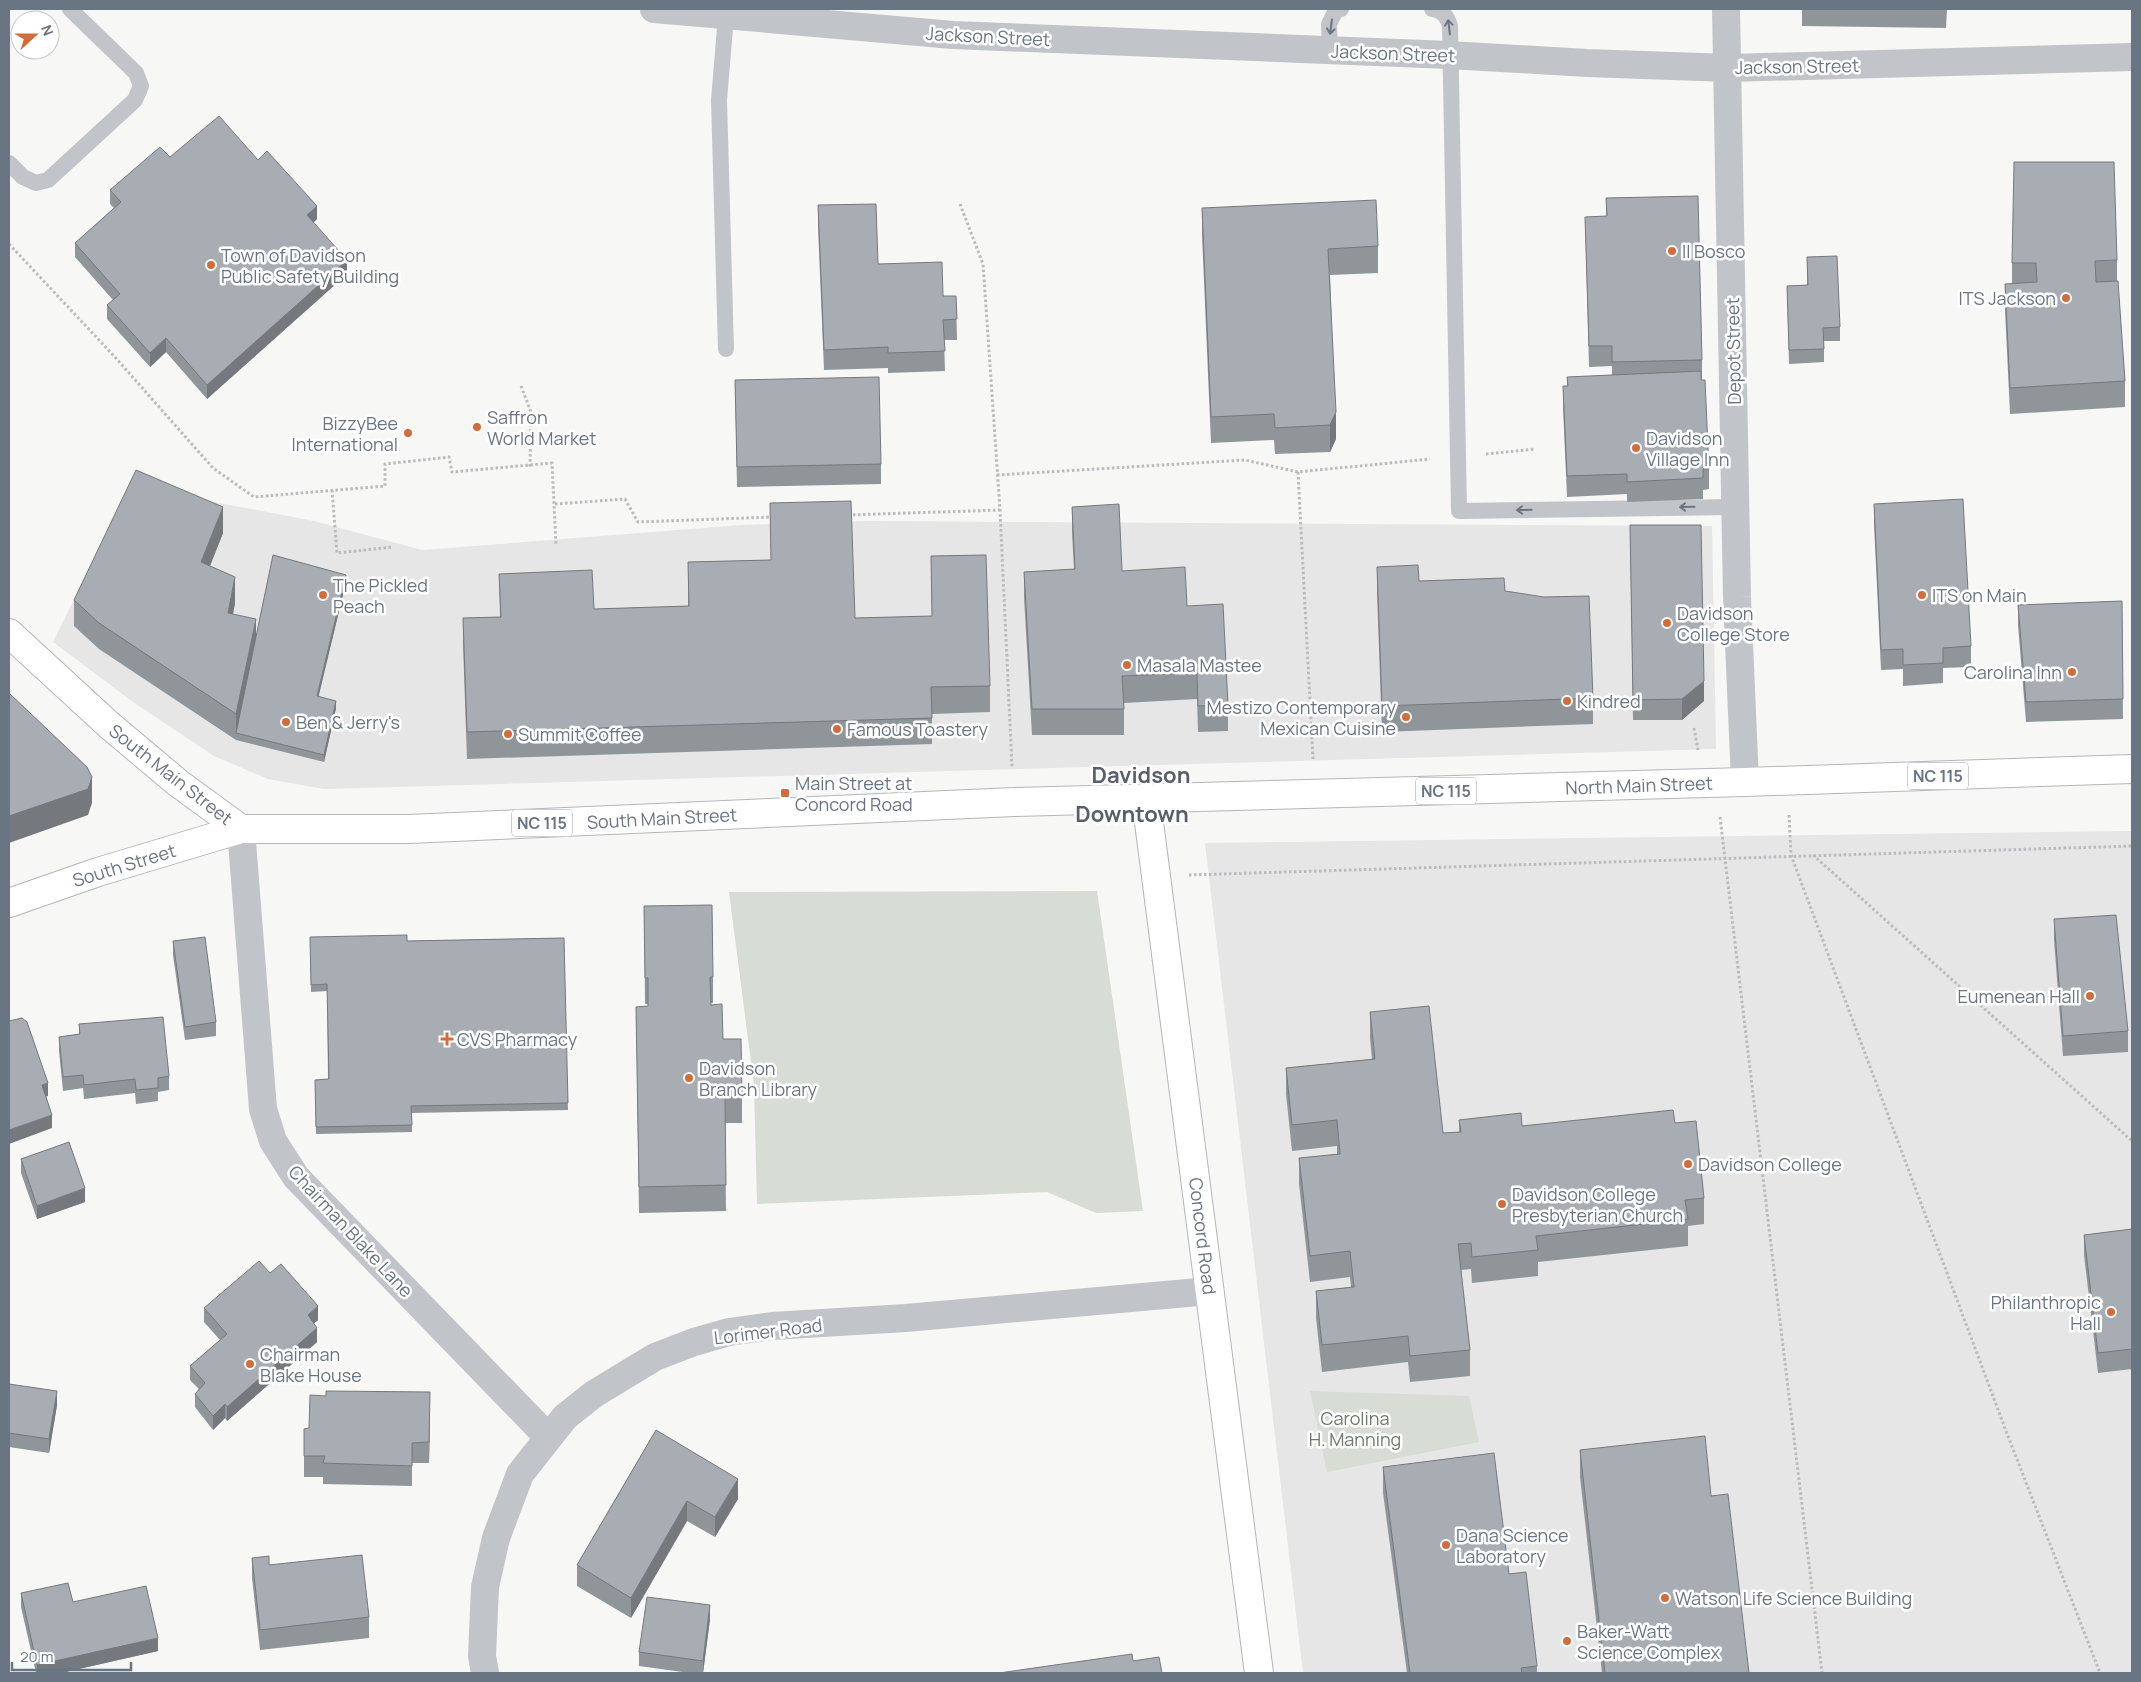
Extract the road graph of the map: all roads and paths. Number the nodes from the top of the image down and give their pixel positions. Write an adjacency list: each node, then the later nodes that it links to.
1 (70, 9): 11 (lane)
2 (654, 9): 6 (street, Jackson Street)
3 (1341, 9): 7 (lane, one-way to 7)
4 (1432, 9): 8 (lane, one-way to 4)
5 (1726, 9): 10 (street, Depot Street)
6 (726, 16): 7 (street, Jackson Street); 14 (lane)
7 (1330, 51): 8 (street, Jackson Street)
8 (1449, 54): 10 (street, Jackson Street); 17 (lane)
9 (2132, 57): 10 (street, Jackson Street)
10 (1729, 68): 23 (street, Depot Street)
11 (9, 163)
12 (960, 204): 20 (path)
13 (9, 244): 21 (path)
14 (726, 349)
15 (521, 386): 18 (path)
16 (1535, 449): 17 (path)
17 (1458, 457): 19 (path); 23 (lane, one-way to 17)
18 (530, 467): 21 (path); 22 (path)
19 (1298, 472): 20 (path); 35 (path)
20 (996, 475): 24 (path)
21 (332, 490): 28 (path)
22 (555, 504): 26 (path); 27 (path)
23 (1735, 507): 33 (street, Depot Street)
24 (1000, 510): 25 (path); 37 (path)
25 (843, 515)
26 (774, 517)
27 (556, 546)
28 (393, 547)
29 (9, 633): 38 (main road, South Main Street)
30 (1694, 728): 34 (path)
31 (2132, 768): 32 (main road, North Main Street / NC 115)
32 (1787, 781): 33 (main road, North Main Street / NC 115); 40 (path)
33 (1745, 782): 34 (main road, North Main Street / NC 115)
34 (1706, 783): 35 (main road, North Main Street / NC 115); 42 (path)
35 (1314, 795): 36 (main road, North Main Street / NC 115)
36 (1146, 799): 37 (main road, South Main Street / NC 115); 43 (main road, Concord Road)
37 (1014, 802): 38 (main road, South Main Street / NC 115)
38 (241, 829): 44 (main road, South Street); 47 (street, Chairman Blake Lane)
39 (2132, 846): 41 (path)
40 (1791, 855): 41 (path); 42 (path); 51 (path)
41 (1813, 855): 45 (path)
42 (1725, 857): 43 (path); 50 (path)
43 (1156, 876): 46 (main road, Concord Road)
44 (9, 903)
45 (2132, 1141)
46 (1210, 1291): 47 (street, Lorimer Road); 49 (main road, Concord Road)
47 (548, 1437): 48 (street, Lorimer Road)
48 (485, 1673)
49 (1259, 1673)
50 (1822, 1673)
51 (2100, 1673)

